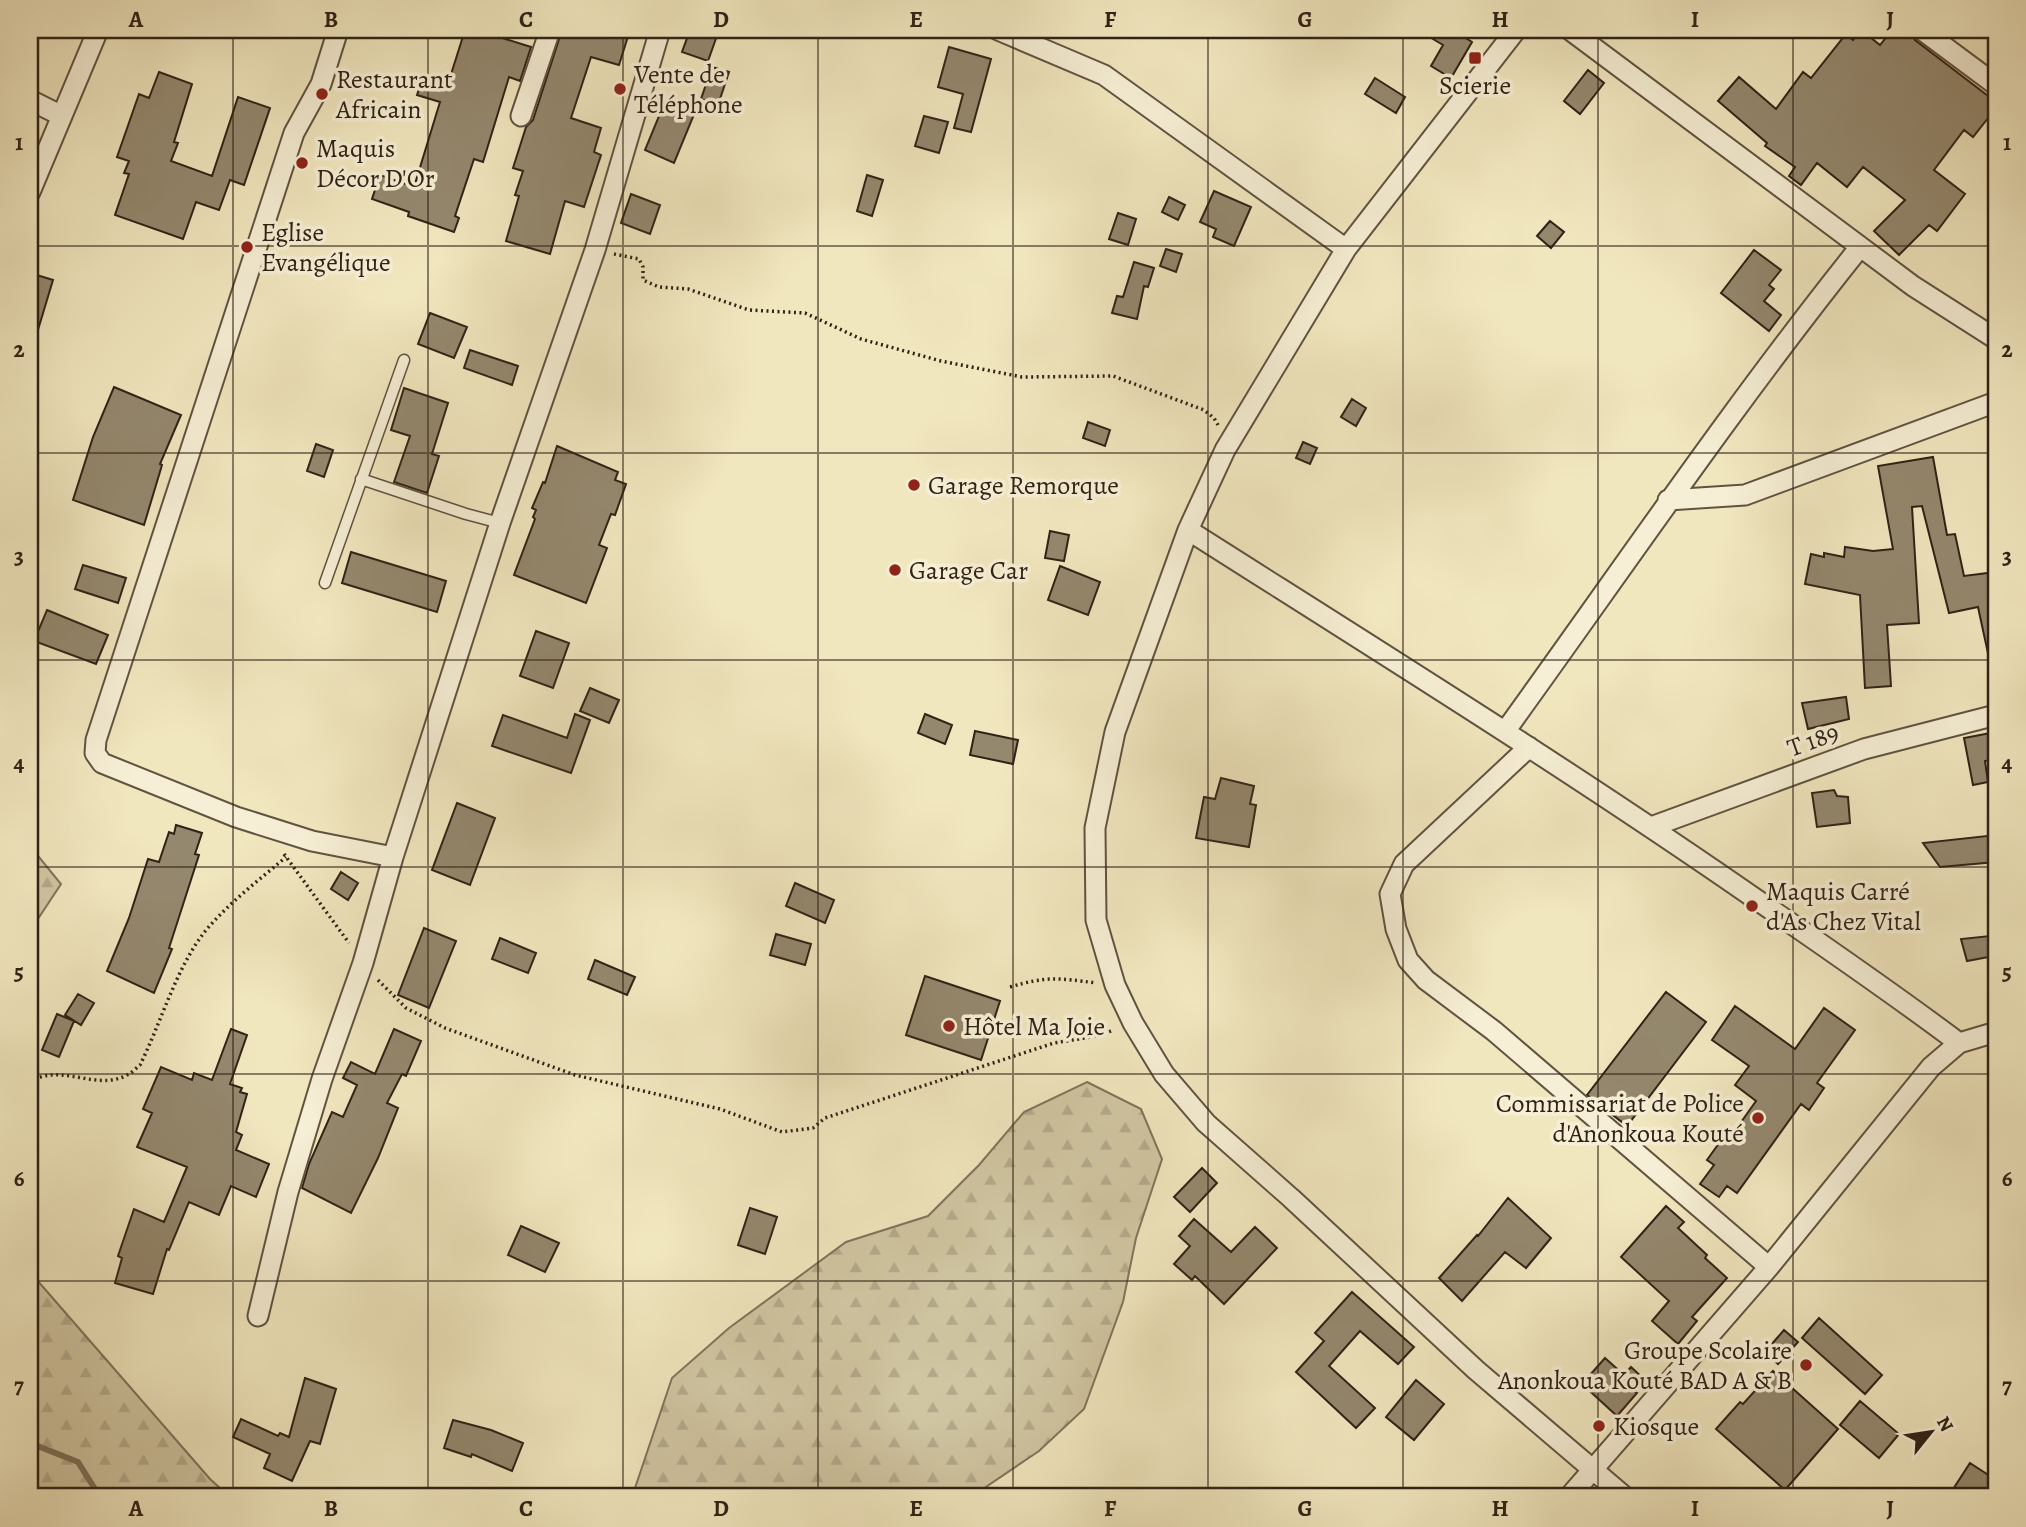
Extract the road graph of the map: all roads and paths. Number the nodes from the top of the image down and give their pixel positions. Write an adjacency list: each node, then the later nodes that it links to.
1 (98, 30): 11 (street)
2 (338, 30): 30 (street)
3 (550, 30): 12 (street)
4 (660, 30): 16 (street)
5 (998, 30): 15 (street)
6 (1516, 30): 15 (street)
7 (1570, 30): 14 (street)
8 (1922, 30): 9 (street)
9 (1996, 85)
10 (30, 100): 11 (street)
11 (62, 116): 13 (street)
12 (521, 116)
13 (30, 192)
14 (1860, 247): 17 (street); 22 (street)
15 (1346, 249): 20 (street)
16 (595, 250): 20 (path); 23 (street)
17 (1996, 339)
18 (404, 360): 21 (lane)
19 (1996, 402): 22 (street)
20 (1225, 450): 24 (street)
21 (361, 479): 23 (lane); 25 (lane)
22 (1668, 500): 27 (street)
23 (500, 523): 33 (street)
24 (1188, 530): 27 (street); 35 (street)
25 (325, 583)
26 (1996, 715): 29 (street, T 189)
27 (1506, 730): 28 (street)
28 (1529, 747): 29 (street); 41 (street)
29 (1651, 827): 39 (street)
30 (312, 841): 32 (path); 33 (street)
31 (277, 848): 32 (path)
32 (287, 856): 34 (path); 40 (path)
33 (394, 857): 34 (street)
34 (363, 963): 37 (path); 42 (street)
35 (1115, 985): 36 (path); 37 (street)
36 (1010, 987)
37 (1133, 1023): 43 (street)
38 (1996, 1032): 39 (street)
39 (1959, 1043): 41 (street)
40 (30, 1082)
41 (1769, 1268): 43 (street)
42 (258, 1316)
43 (1594, 1468): 44 (street); 45 (street)
44 (1569, 1497)
45 (1625, 1497)

